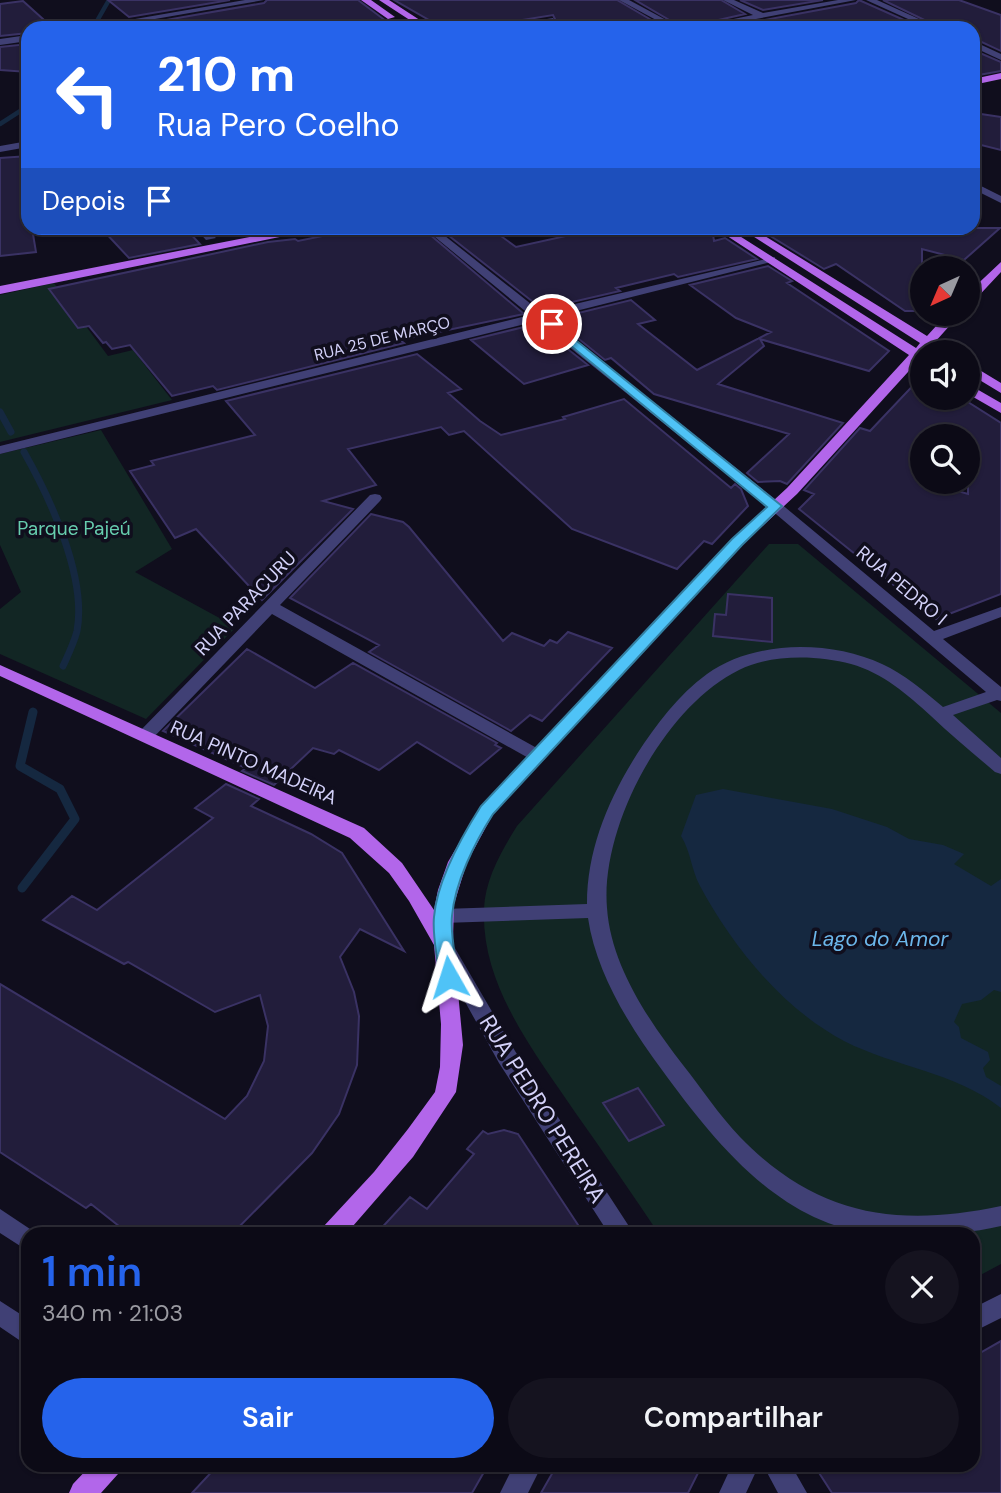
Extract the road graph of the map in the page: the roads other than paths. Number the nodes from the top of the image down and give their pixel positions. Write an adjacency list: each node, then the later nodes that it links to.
1 (260, 0): 8 (street)
2 (365, 0): 12 (main road)
3 (383, 0): 13 (main road)
4 (623, 0): 14 (street)
5 (727, 0): 9 (street)
6 (852, 0): 9 (street)
7 (870, 0): 16 (street)
8 (172, 14): 10 (street); 11 (street)
9 (762, 16): 15 (street)
10 (130, 21)
11 (180, 21)
12 (397, 21)
13 (417, 21)
14 (664, 21)
15 (734, 21)
16 (919, 21)
17 (21, 39): 18 (street)
18 (0, 42)
19 (980, 47): 20 (street)
20 (1001, 57)
21 (1001, 76): 22 (main road)
22 (980, 80)
23 (1001, 83): 24 (main road)
24 (980, 88)
25 (21, 145): 26 (street)
26 (0, 149)
27 (980, 190): 28 (street)
28 (1001, 201)
29 (207, 235): 35 (street)
30 (226, 235): 35 (main road)
31 (274, 235): 40 (main road)
32 (438, 235): 41 (street, RUA PEDRO I)
33 (732, 235): 36 (main road)
34 (757, 235): 44 (main road)
35 (210, 238): 38 (main road)
36 (771, 259): 41 (street, RUA 25 DE MARÇO); 45 (main road)
37 (1001, 265): 39 (main road)
38 (0, 281)
39 (980, 287)
40 (0, 290)
41 (543, 317): 51 (street, RUA 25 DE MARÇO); 53 (street, RUA PEDRO I)
42 (944, 326): 43 (main road)
43 (932, 340)
44 (910, 343)
45 (910, 345)
46 (910, 365): 53 (main road)
47 (980, 375): 48 (main road)
48 (1001, 389)
49 (980, 396): 50 (main road)
50 (1001, 409)
51 (0, 450)
52 (375, 498): 54 (street, RUA PARACURU)
53 (775, 506): 56 (street, RUA PEDRO I); 61 (main road)
54 (272, 607): 60 (street, RUA PARACURU); 61 (street)
55 (1001, 612): 56 (street)
56 (932, 637): 58 (street, RUA PEDRO I)
57 (0, 670): 60 (main road, RUA PINTO MADEIRA)
58 (1000, 695): 59 (street)
59 (938, 714): 62 (street); 63 (street)
60 (145, 736): 65 (main road, RUA PINTO MADEIRA)
61 (538, 755): 64 (main road)
62 (1001, 768)
63 (597, 911): 64 (street); 70 (street)
64 (443, 916): 65 (main road)
65 (445, 948): 68 (main road); 69 (street, RUA PEDRO PEREIRA)
66 (1001, 1216): 71 (street)
67 (0, 1219): 72 (street)
68 (338, 1227)
69 (617, 1227)
70 (892, 1227)
71 (963, 1227)
72 (21, 1235)
73 (1001, 1305): 75 (street)
74 (0, 1312): 76 (street)
75 (980, 1317)
76 (21, 1328)
77 (102, 1472): 81 (main road)
78 (525, 1472): 82 (street)
79 (742, 1472): 83 (street)
80 (780, 1472): 84 (street)
81 (82, 1493)
82 (513, 1493)
83 (732, 1493)
84 (794, 1493)

